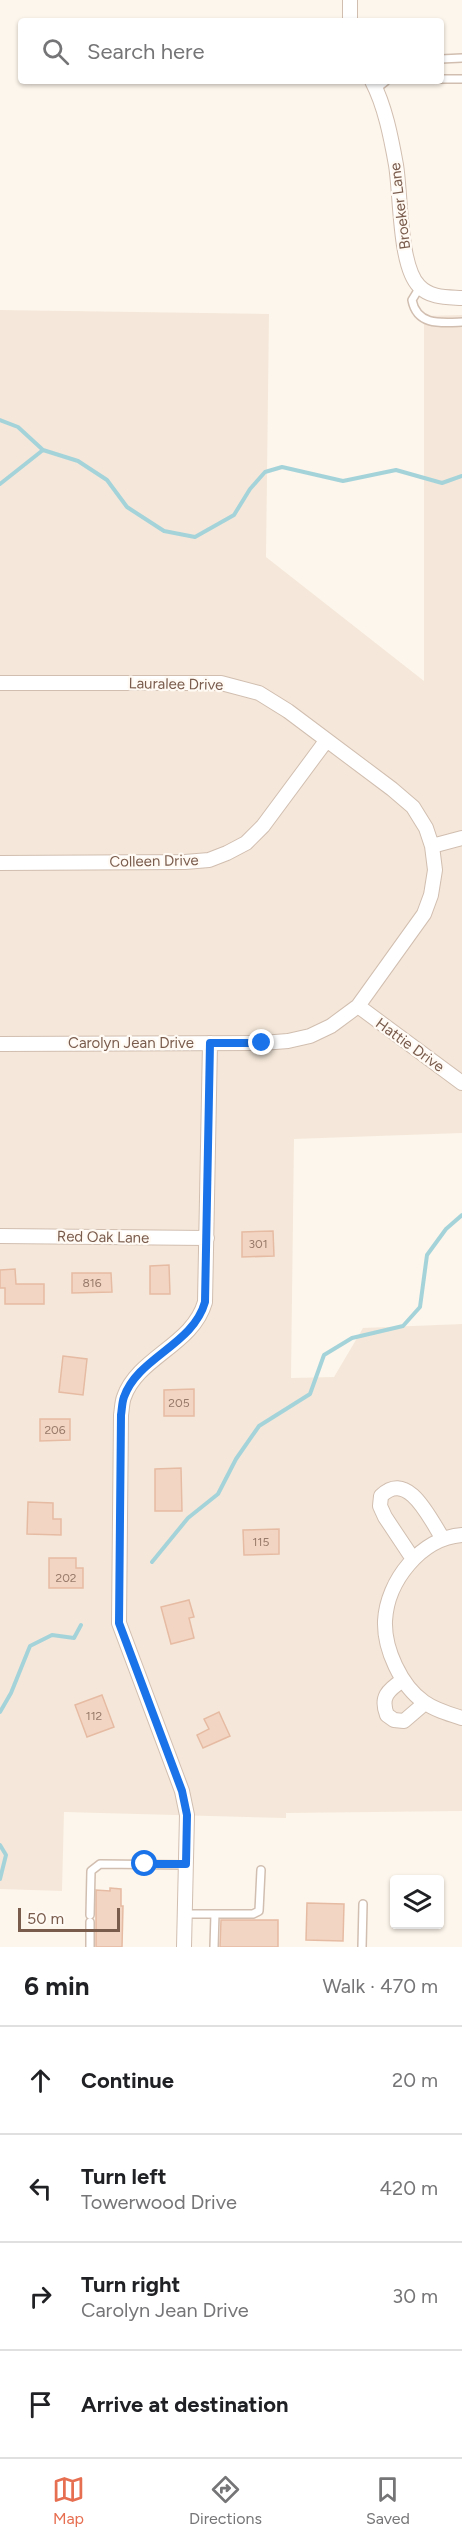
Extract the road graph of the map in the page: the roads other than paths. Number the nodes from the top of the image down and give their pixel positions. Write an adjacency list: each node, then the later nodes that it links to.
1 (350, 0): 2 (street)
2 (350, 18)
3 (462, 58): 4 (lane)
4 (444, 59)
5 (444, 79): 6 (lane)
6 (462, 79)
7 (378, 84): 8 (street, Broeker Lane)
8 (420, 287): 9 (street); 10 (lane)
9 (462, 298)
10 (462, 322)
11 (0, 683): 12 (street, Lauralee Drive)
12 (326, 741): 14 (street, Lauralee Drive); 15 (street, Colleen Drive)
13 (462, 838): 14 (street)
14 (432, 846): 16 (street, Carolyn Jean Drive)
15 (0, 863)
16 (358, 1006): 17 (street, Carolyn Jean Drive); 19 (street, Hattie Drive)
17 (210, 1043): 18 (street, Carolyn Jean Drive); 21 (street)
18 (0, 1044)
19 (462, 1083)
20 (0, 1236): 21 (street, Red Oak Lane)
21 (207, 1238): 28 (street)
22 (462, 1535): 23 (street)
23 (443, 1539): 24 (street); 24 (street)
24 (413, 1559): 25 (street)
25 (403, 1680): 26 (street); 26 (street)
26 (424, 1703): 27 (street)
27 (462, 1718)
28 (186, 1864): 31 (street); 33 (lane)
29 (261, 1870): 32 (lane)
30 (363, 1904): 36 (lane)
31 (185, 1914): 32 (lane); 34 (street)
32 (215, 1914): 35 (lane)
33 (90, 1947)
34 (184, 1947)
35 (214, 1947)
36 (362, 1947)

